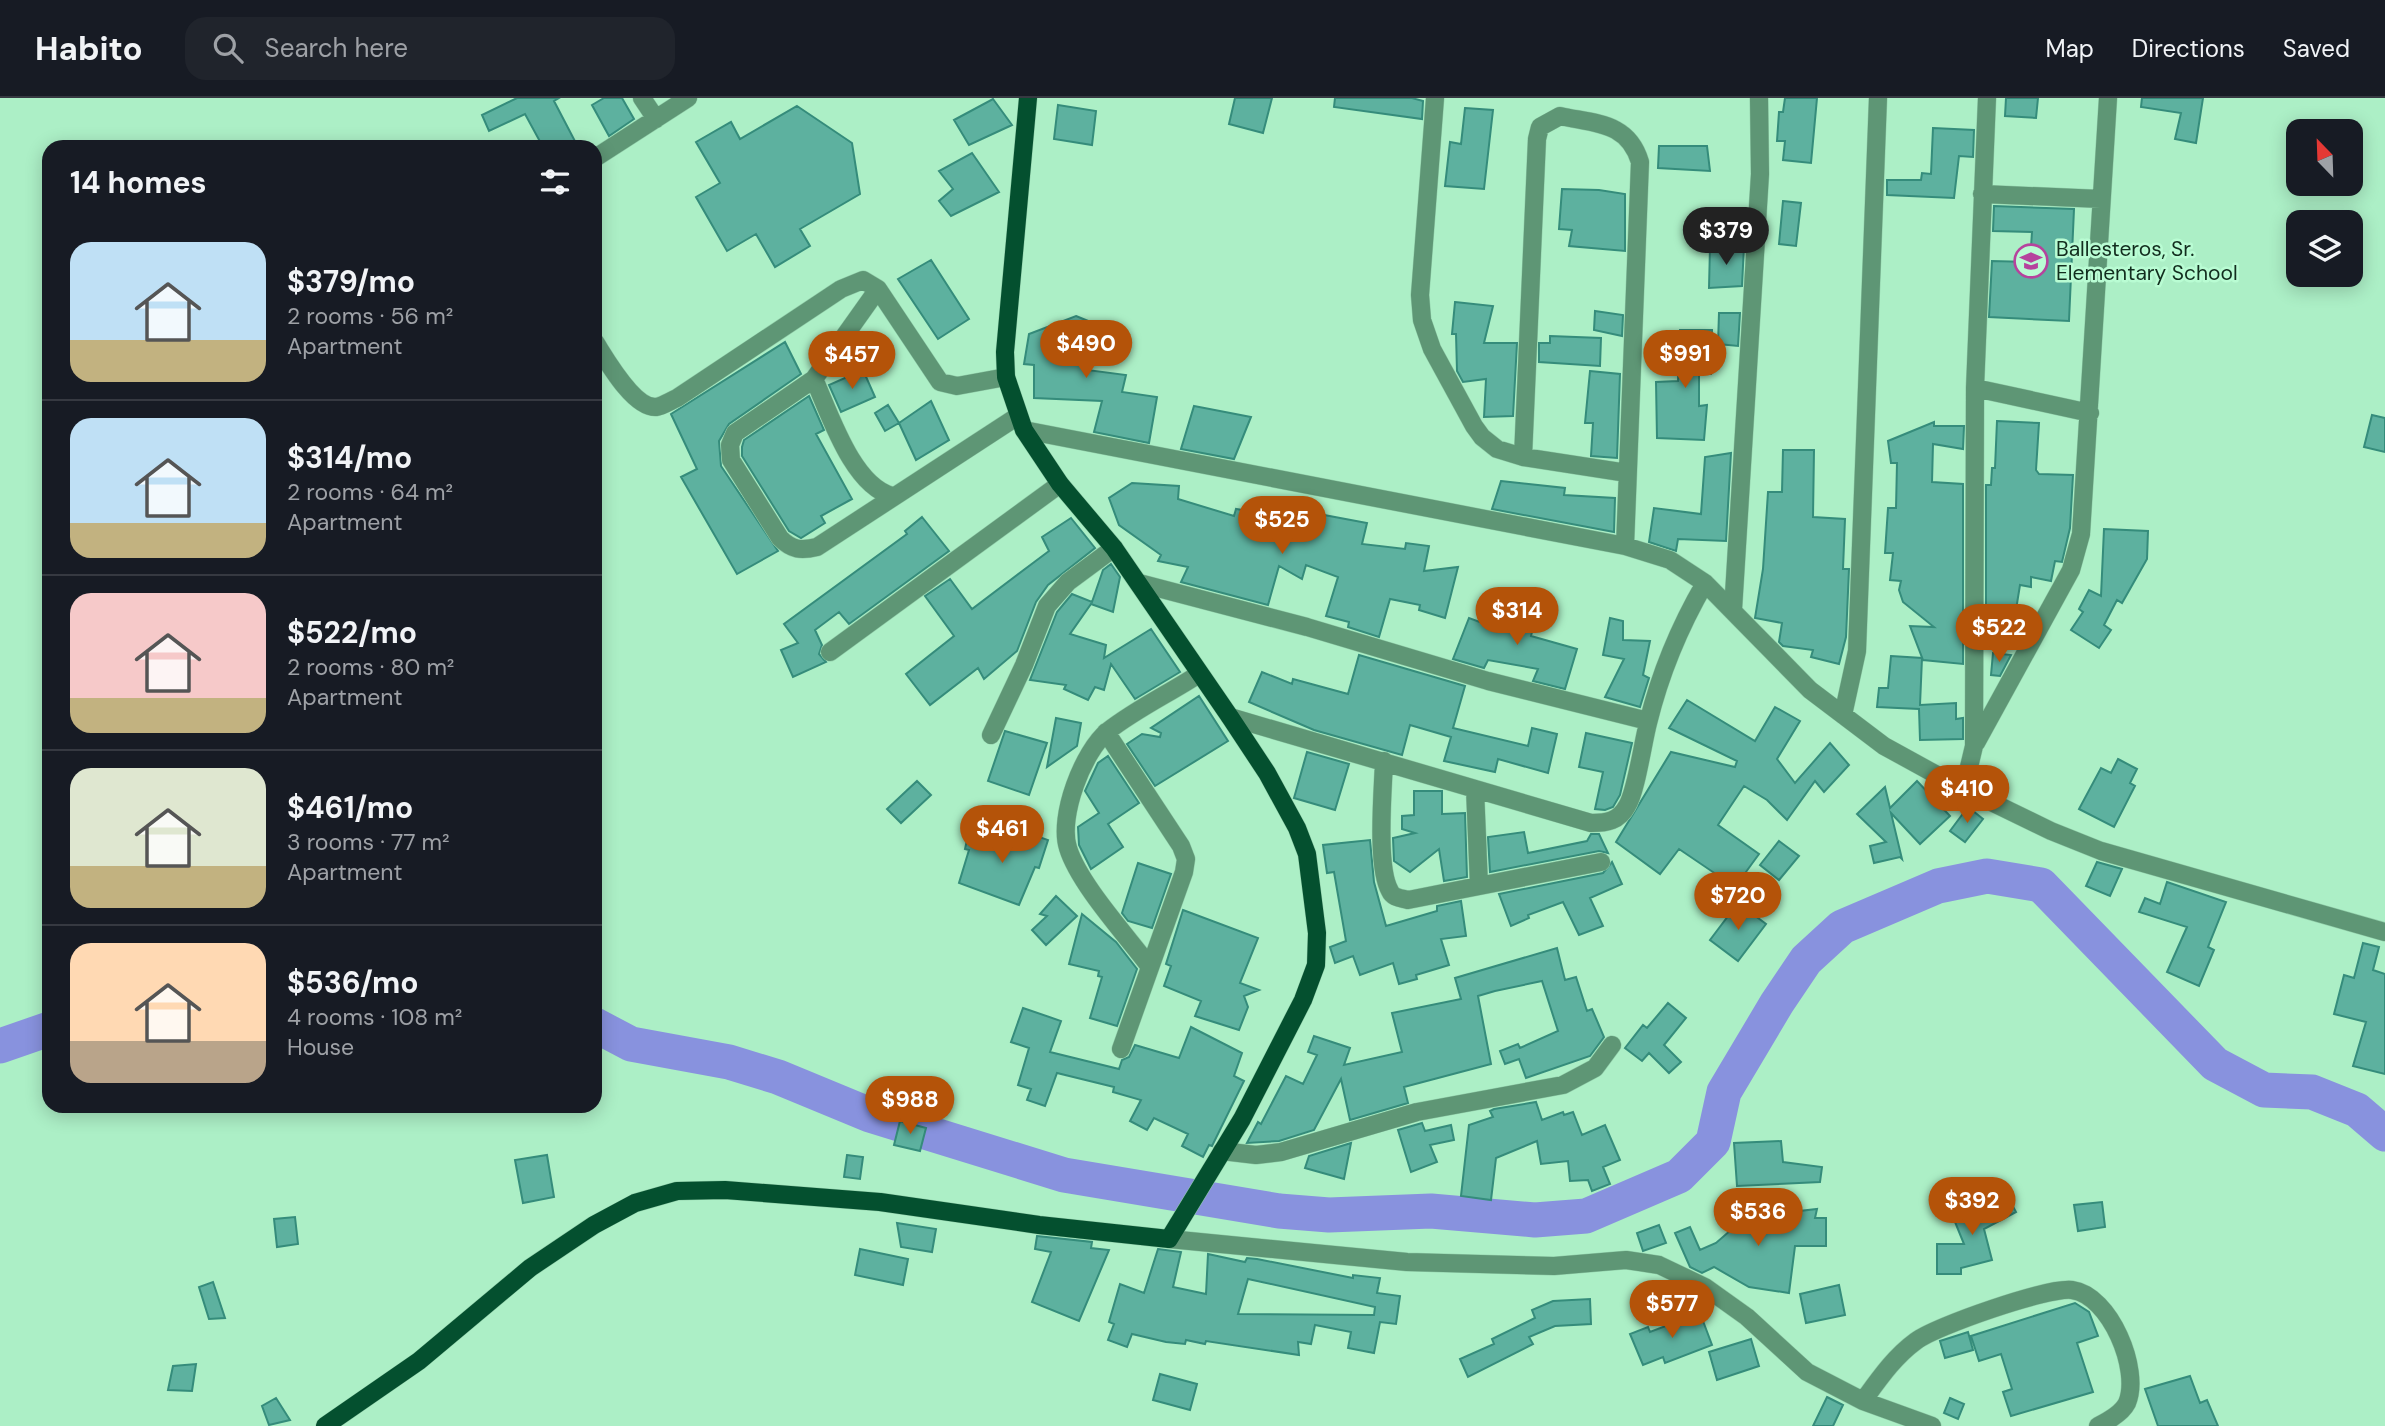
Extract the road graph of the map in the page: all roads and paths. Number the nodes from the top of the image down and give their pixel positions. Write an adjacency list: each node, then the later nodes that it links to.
1 (642, 98): 9 (street)
2 (688, 98): 9 (street)
3 (1028, 98): 15 (main road)
4 (1435, 98): 20 (street)
5 (1759, 98): 28 (street)
6 (1878, 98): 31 (street)
7 (1987, 98): 11 (street)
8 (2108, 98): 12 (street)
9 (656, 119): 10 (street)
10 (602, 154)
11 (1982, 194): 12 (street); 17 (street)
12 (2101, 199): 18 (street)
13 (878, 289): 14 (street); 15 (street); 16 (street)
14 (602, 352)
15 (1006, 377): 19 (main road)
16 (814, 379): 23 (street); 23 (street)
17 (1975, 388): 18 (street); 36 (street)
18 (2090, 413): 36 (street)
19 (1021, 423): 22 (main road); 23 (street); 24 (street)
20 (1523, 457): 21 (street); 21 (street)
21 (1627, 472): 24 (street)
22 (1060, 484): 25 (main road); 29 (street)
23 (892, 496)
24 (1625, 546): 27 (street)
25 (1114, 548): 26 (main road); 35 (street)
26 (1139, 583): 30 (main road); 33 (street)
27 (1705, 583): 28 (street); 33 (street)
28 (1733, 610): 31 (street)
29 (830, 652)
30 (1199, 674): 32 (main road); 34 (street)
31 (1843, 715): 38 (street)
32 (1230, 717): 37 (street); 46 (main road)
33 (1648, 721): 39 (street)
34 (1106, 732): 43 (street); 43 (street)
35 (991, 734)
36 (1975, 746): 38 (street)
37 (1384, 761): 39 (street); 41 (street)
38 (1964, 788): 42 (street)
39 (1475, 789): 41 (street)
40 (1601, 862): 41 (street)
41 (1479, 886)
42 (2385, 932)
43 (1150, 967): 45 (street)
44 (1612, 1045): 46 (street)
45 (1121, 1049)
46 (1222, 1151): 47 (main road)
47 (1169, 1239): 48 (street); 49 (main road)
48 (1863, 1401): 50 (street); 51 (street)
49 (326, 1426)
50 (1932, 1426)
51 (2098, 1426)

